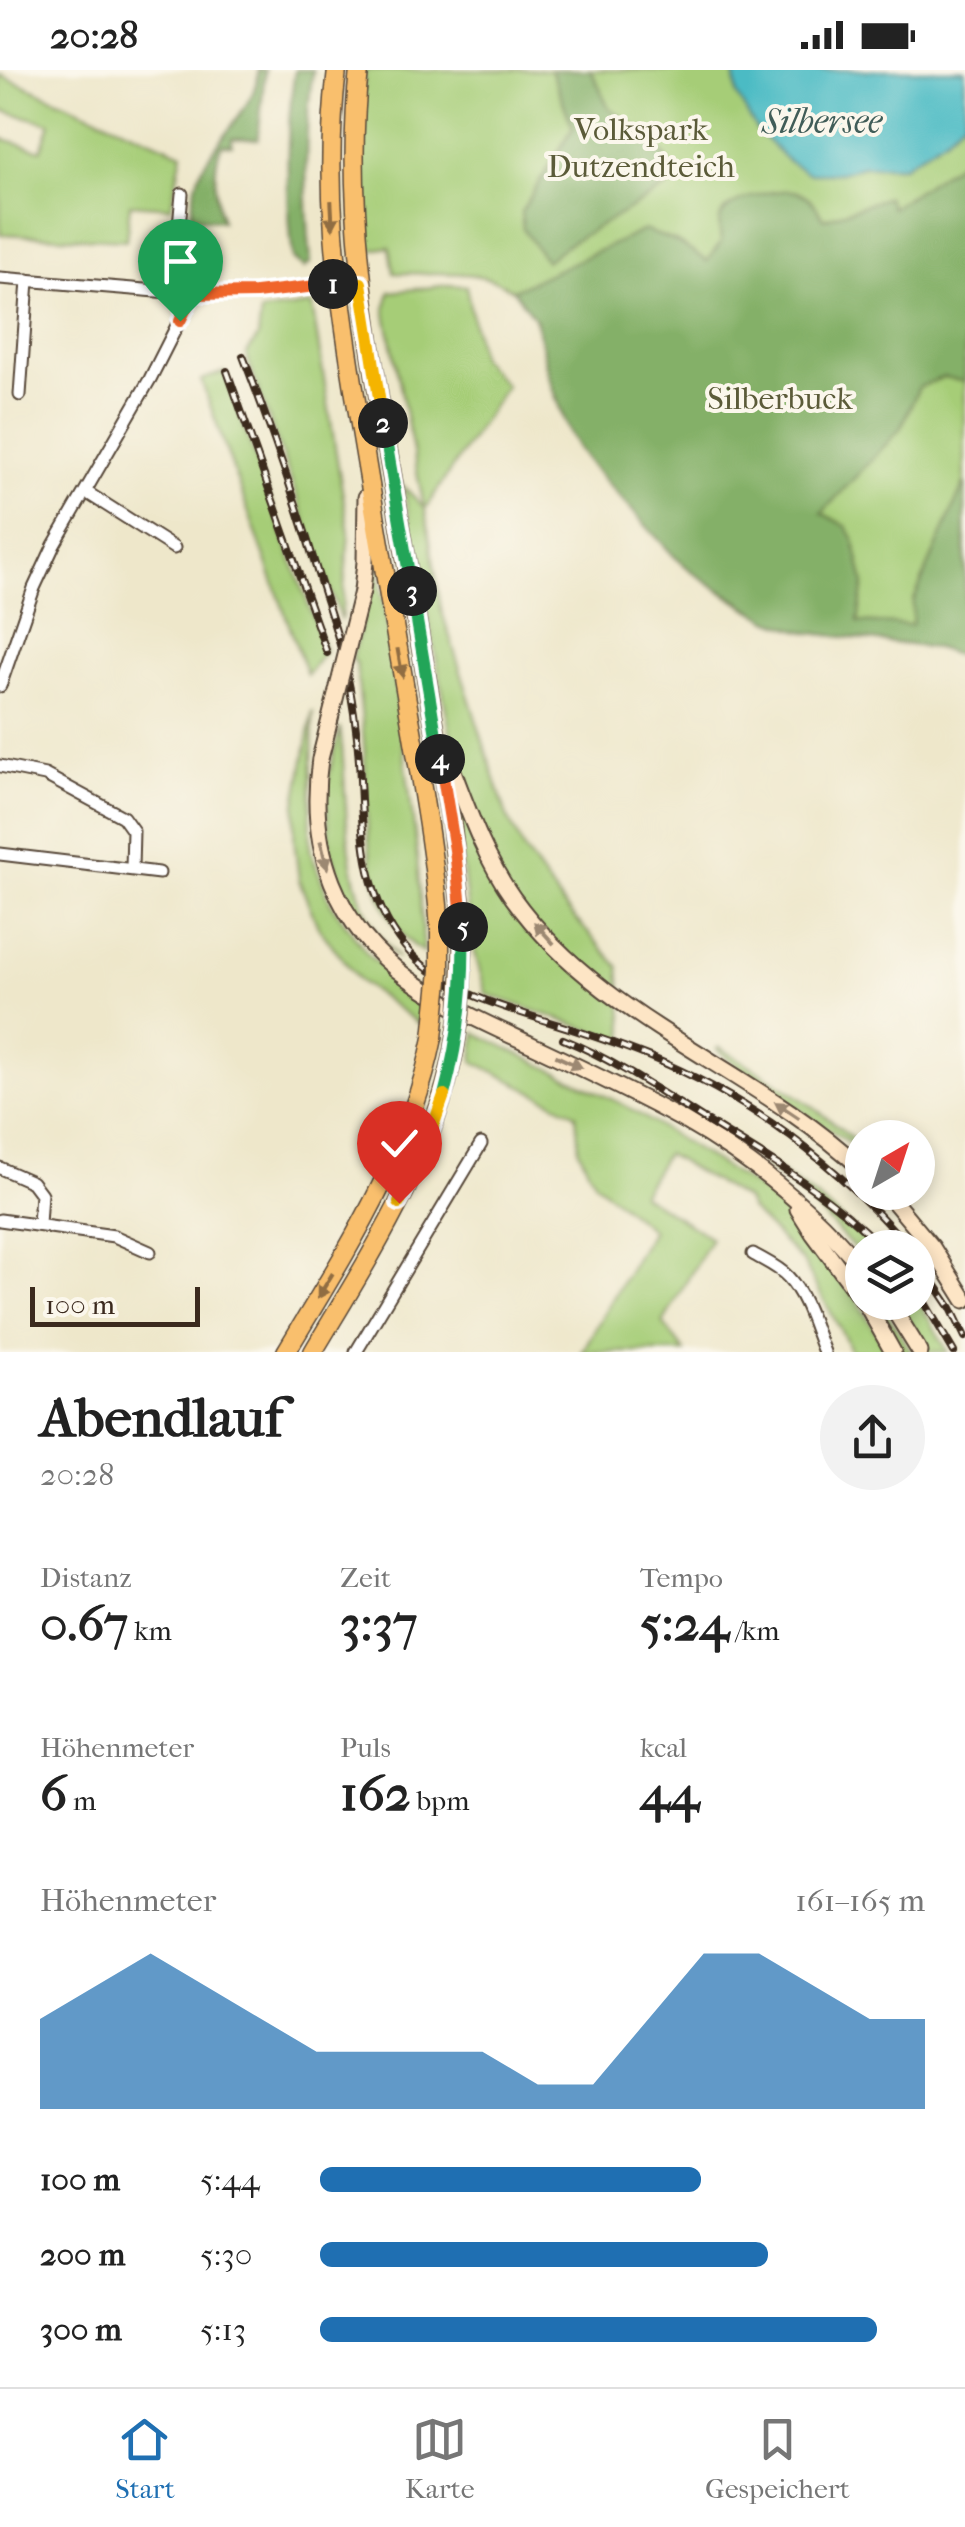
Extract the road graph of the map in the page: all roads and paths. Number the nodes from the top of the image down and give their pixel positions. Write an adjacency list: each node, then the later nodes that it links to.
1 (336, 70): 3 (main road)
2 (359, 70): 4 (main road)
3 (330, 170): 4 (main road); 9 (main road, one-way to 9)
4 (354, 180): 8 (main road)
5 (182, 194): 10 (street)
6 (0, 278): 7 (street)
7 (28, 280): 10 (street); 12 (street)
8 (361, 283): 9 (main road); 17 (main road)
9 (338, 284): 11 (street); 13 (main road)
10 (173, 292): 11 (street)
11 (193, 294): 14 (street)
12 (20, 396)
13 (366, 463): 25 (main road, one-way to 25, bridge); 38 (main road, one-way to 38, bridge)
14 (86, 492): 15 (street); 16 (street)
15 (174, 548)
16 (0, 686)
17 (434, 723): 23 (main road, one-way to 17); 39 (main road, bridge)
18 (0, 766): 20 (street)
19 (0, 854): 20 (street)
20 (132, 868): 21 (street)
21 (159, 873)
22 (480, 1144): 40 (street)
23 (845, 1155)
24 (0, 1168): 28 (street)
25 (788, 1193): 29 (main road); 33 (main road)
26 (902, 1210): 32 (main road)
27 (0, 1220): 28 (street)
28 (39, 1224): 30 (street)
29 (845, 1249)
30 (150, 1252)
31 (753, 1254): 41 (street)
32 (945, 1267): 34 (main road); 35 (main road)
33 (845, 1275)
34 (965, 1288)
35 (965, 1300)
36 (875, 1320): 42 (main road)
37 (900, 1320): 43 (main road)
38 (286, 1352)
39 (313, 1352)
40 (356, 1352)
41 (824, 1352)
42 (893, 1352)
43 (920, 1352)

